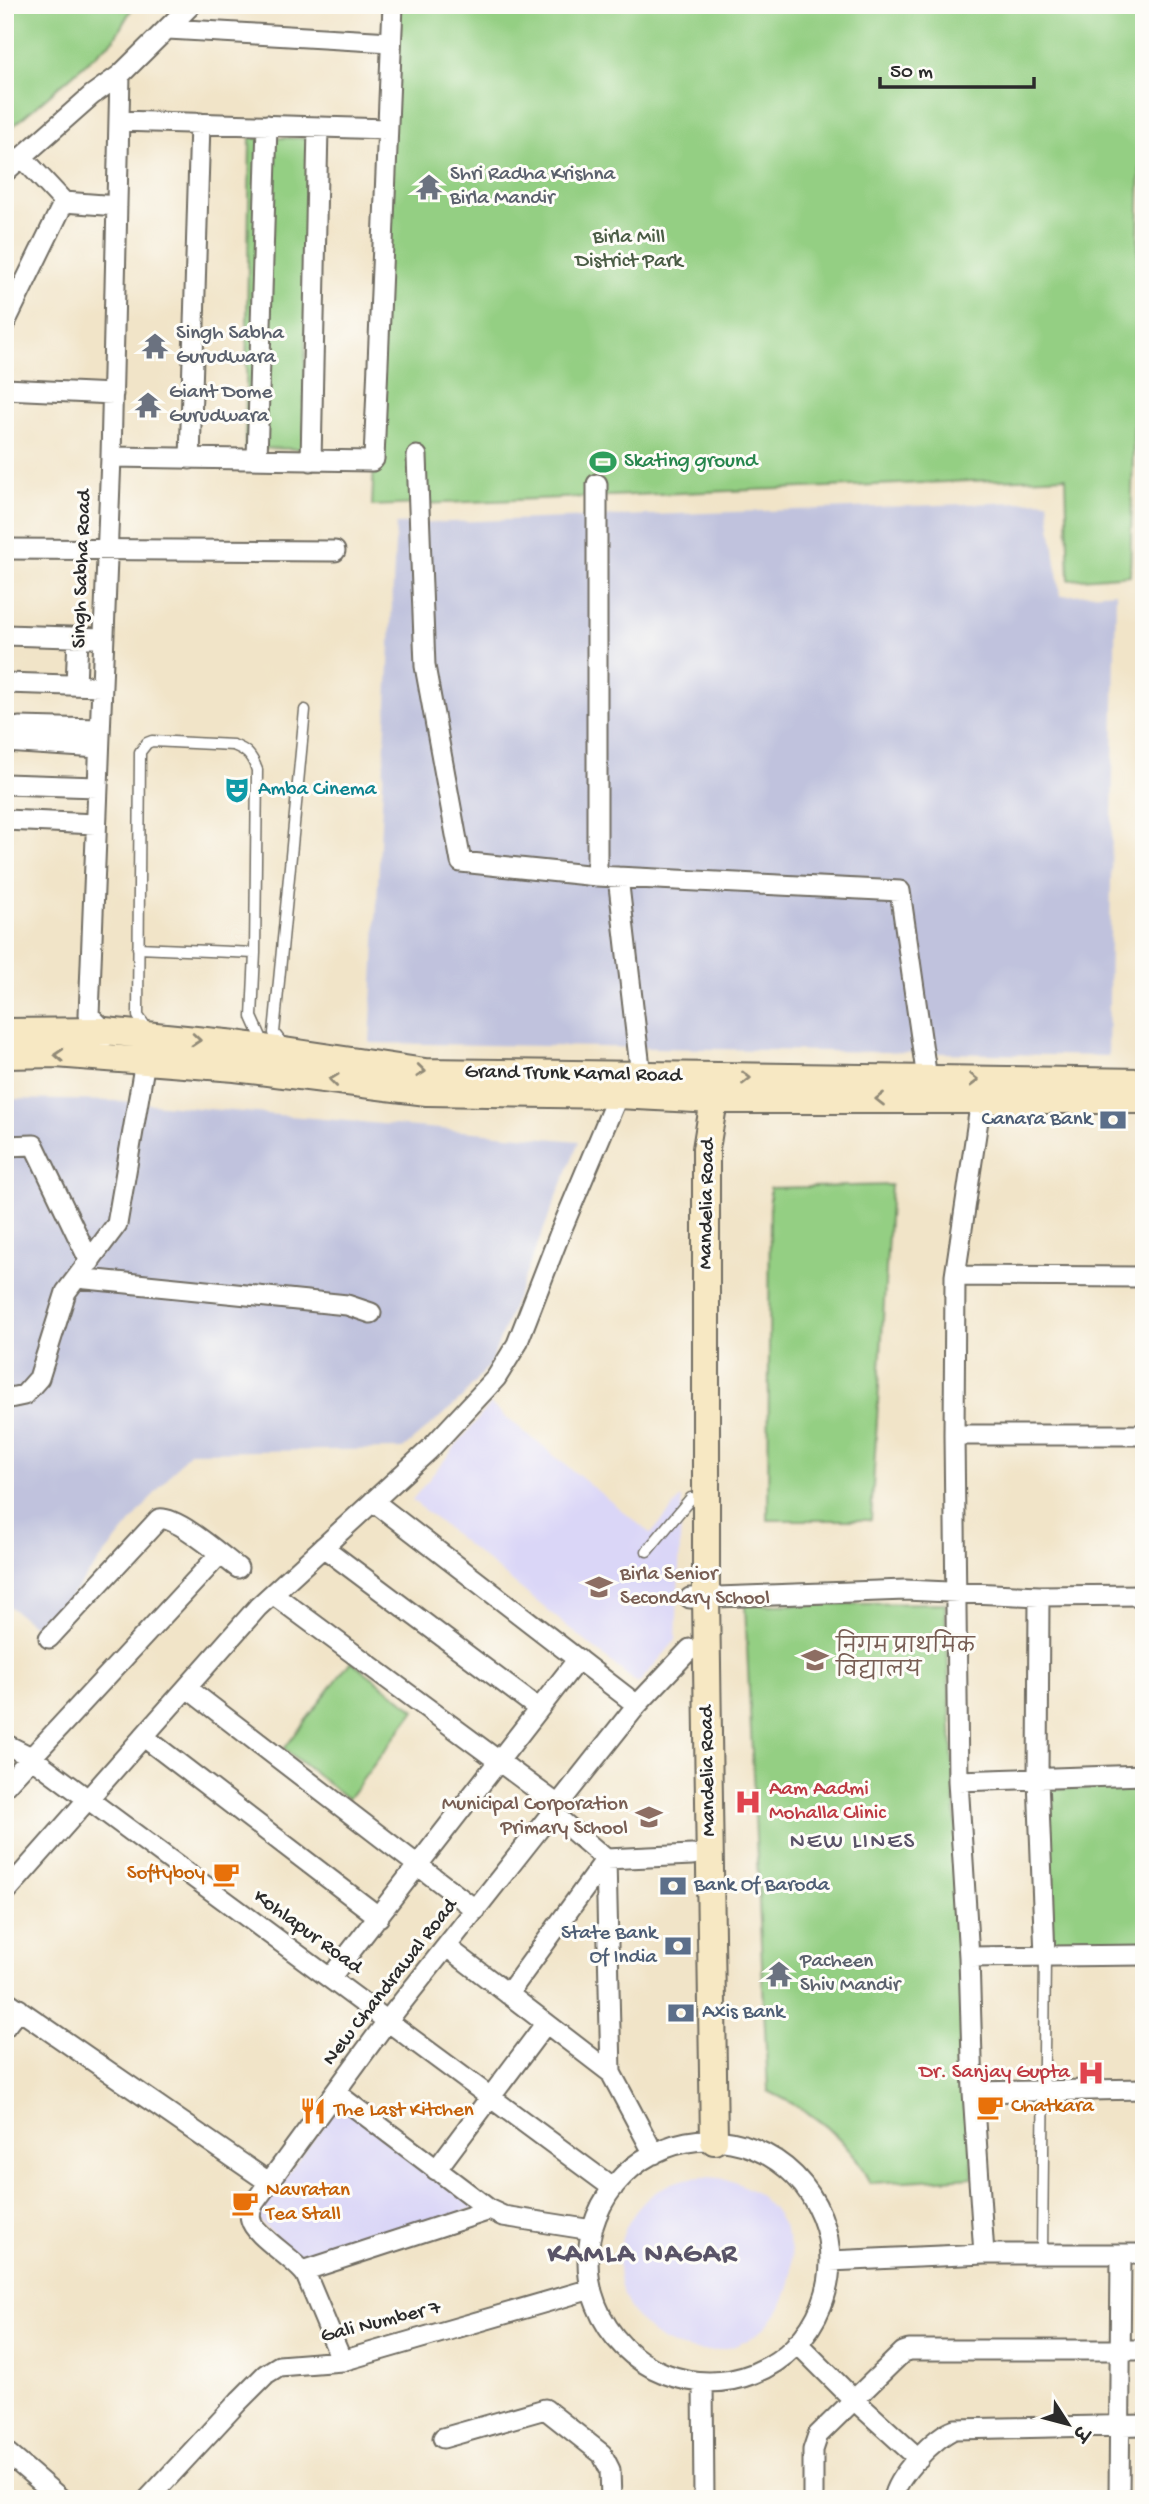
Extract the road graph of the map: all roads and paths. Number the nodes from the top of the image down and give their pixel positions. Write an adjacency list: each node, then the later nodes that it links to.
1 (191, 5): 3 (street)
2 (393, 5): 4 (street)
3 (168, 29): 4 (street); 5 (street)
4 (391, 42): 10 (street)
5 (120, 75): 6 (street, Singh Sabha Road); 11 (street)
6 (120, 121): 7 (street); 14 (street, Singh Sabha Road)
7 (200, 123): 8 (street); 20 (street)
8 (267, 125): 9 (street); 21 (street)
9 (318, 127): 10 (street); 22 (street)
10 (387, 129): 22 (street)
11 (22, 157): 12 (street); 13 (street)
12 (5, 172)
13 (64, 202): 14 (street); 15 (street)
14 (117, 206): 17 (street, Singh Sabha Road)
15 (7, 314)
16 (5, 389): 17 (street)
17 (113, 394): 19 (street, Singh Sabha Road)
18 (417, 456): 41 (street)
19 (111, 457): 20 (street); 25 (street, Singh Sabha Road)
20 (190, 459): 21 (street)
21 (257, 459): 22 (street)
22 (311, 461)
23 (597, 484): 41 (street)
24 (5, 549): 25 (street)
25 (106, 549): 26 (street); 29 (street, Singh Sabha Road)
26 (335, 551)
27 (5, 635): 28 (street)
28 (78, 637): 29 (street); 31 (street)
29 (103, 638): 32 (street, Singh Sabha Road)
30 (5, 683): 31 (street)
31 (76, 685): 32 (street)
32 (101, 686): 35 (street, Singh Sabha Road)
33 (305, 710): 48 (lane)
34 (19, 727): 35 (street)
35 (99, 738): 36 (street); 38 (street, Singh Sabha Road)
36 (5, 742)
37 (5, 783): 38 (street)
38 (97, 787): 40 (street, Singh Sabha Road)
39 (5, 820): 40 (street)
40 (96, 824): 46 (street, Singh Sabha Road)
41 (597, 876): 42 (street)
42 (618, 877): 51 (street); 52 (street)
43 (138, 948): 44 (lane); 44 (lane); 47 (lane)
44 (255, 953): 48 (lane)
45 (5, 1031): 46 (main road, Grand Trunk Karnal Road)
46 (105, 1031): 47 (main road, Grand Trunk Karnal Road); 50 (street)
47 (149, 1049): 48 (main road, Grand Trunk Karnal Road, one-way to 48); 50 (main road, Grand Trunk Karnal Road); 55 (main road, Grand Trunk Karnal Road, one-way to 47); 59 (street)
48 (278, 1050): 51 (main road, Grand Trunk Karnal Road, one-way to 51)
49 (5, 1055): 50 (main road, Grand Trunk Karnal Road, one-way to 49)
50 (104, 1058)
51 (641, 1076): 54 (main road, Grand Trunk Karnal Road)
52 (928, 1079): 53 (main road, Grand Trunk Karnal Road, one-way to 53); 54 (main road, Grand Trunk Karnal Road, one-way to 52)
53 (1144, 1082)
54 (714, 1089): 55 (main road, Grand Trunk Karnal Road); 56 (main road, Grand Trunk Karnal Road, one-way to 54); 67 (main road, Mandelia Road); 77 (main road, Mandelia Road)
55 (618, 1095): 68 (street)
56 (981, 1100): 57 (main road, Grand Trunk Karnal Road); 60 (street)
57 (1144, 1100)
58 (5, 1146): 59 (street)
59 (90, 1262): 62 (street)
60 (955, 1276): 61 (street); 65 (street)
61 (1144, 1277)
62 (77, 1278): 63 (street); 64 (street)
63 (371, 1312)
64 (5, 1399)
65 (954, 1435): 66 (street); 74 (street)
66 (1144, 1435)
67 (691, 1498): 70 (lane); 77 (main road, Mandelia Road)
68 (373, 1501): 69 (street); 80 (street)
69 (323, 1547): 73 (street); 83 (street)
70 (647, 1551)
71 (220, 1555): 72 (street); 78 (street); 86 (street)
72 (238, 1568)
73 (272, 1594): 81 (street); 87 (street)
74 (956, 1594): 76 (street); 77 (street); 89 (street)
75 (1144, 1595): 76 (street)
76 (1039, 1596): 90 (street)
77 (698, 1597): 79 (main road, Mandelia Road); 116 (main road, Mandelia Road)
78 (49, 1638)
79 (690, 1649): 82 (street, New Chandrawal Road); 94 (main road, Mandelia Road)
80 (578, 1659): 82 (street); 83 (street)
81 (187, 1688): 84 (street); 96 (street)
82 (637, 1705): 93 (street, New Chandrawal Road)
83 (539, 1709): 87 (street)
84 (144, 1737): 92 (street); 99 (street)
85 (5, 1744): 86 (street, Kohlapur Road)
86 (31, 1757): 91 (street); 92 (street, Kohlapur Road)
87 (499, 1760): 93 (street); 96 (street)
88 (1144, 1776): 90 (street)
89 (958, 1780): 90 (street); 103 (street)
90 (1038, 1780): 102 (street)
91 (5, 1786)
92 (86, 1799): 97 (street); 104 (street, Kohlapur Road)
93 (555, 1809): 95 (street); 98 (street, New Chandrawal Road)
94 (692, 1855): 95 (street); 116 (main road, Mandelia Road)
95 (606, 1858): 105 (street); 110 (street)
96 (418, 1865): 98 (street); 99 (street)
97 (5, 1893)
98 (476, 1910): 100 (street, New Chandrawal Road)
99 (379, 1917): 104 (street)
100 (446, 1947): 105 (street); 107 (street, New Chandrawal Road)
101 (1144, 1955): 102 (street)
102 (1045, 1956): 103 (street); 112 (lane)
103 (969, 1957): 113 (street)
104 (330, 1978): 107 (street, Kohlapur Road)
105 (508, 1994): 108 (street)
106 (12, 2005): 109 (street); 119 (street)
107 (388, 2020): 114 (street, New Chandrawal Road); 115 (street, Kohlapur Road)
108 (546, 2023): 110 (street); 115 (street)
109 (5, 2027)
110 (611, 2073): 117 (street)
111 (1144, 2089): 112 (street)
112 (1043, 2090): 113 (street); 124 (lane)
113 (973, 2092): 123 (street)
114 (336, 2093): 118 (street); 119 (street, New Chandrawal Road)
115 (491, 2096): 118 (street); 120 (street, Kohlapur Road)
116 (705, 2140): 117 (street); 127 (street)
117 (654, 2154): 120 (street)
118 (436, 2170): 121 (street)
119 (270, 2183): 128 (street, New Chandrawal Road)
120 (613, 2188): 122 (street)
121 (490, 2210): 122 (street); 128 (street)
122 (592, 2230): 129 (street)
123 (984, 2254): 124 (street); 127 (street)
124 (1042, 2254): 125 (street)
125 (1121, 2254): 126 (street); 131 (street)
126 (1144, 2254)
127 (830, 2261): 130 (street)
128 (303, 2271): 133 (street, New Chandrawal Road)
129 (591, 2289): 133 (street, Gali Number 7); 134 (street)
130 (797, 2343): 134 (street); 135 (street)
131 (1121, 2350): 132 (street); 135 (street); 137 (street)
132 (1144, 2350)
133 (342, 2361): 142 (street, Gali Number 7)
134 (703, 2382): 144 (street)
135 (853, 2399): 140 (street); 145 (street)
136 (1144, 2425): 137 (street)
137 (1118, 2426): 140 (street); 147 (street)
138 (443, 2438): 143 (street)
139 (5, 2451): 141 (street)
140 (919, 2459): 146 (street)
141 (61, 2499)
142 (149, 2499)
143 (611, 2499)
144 (704, 2499)
145 (813, 2499)
146 (893, 2499)
147 (1119, 2499)

